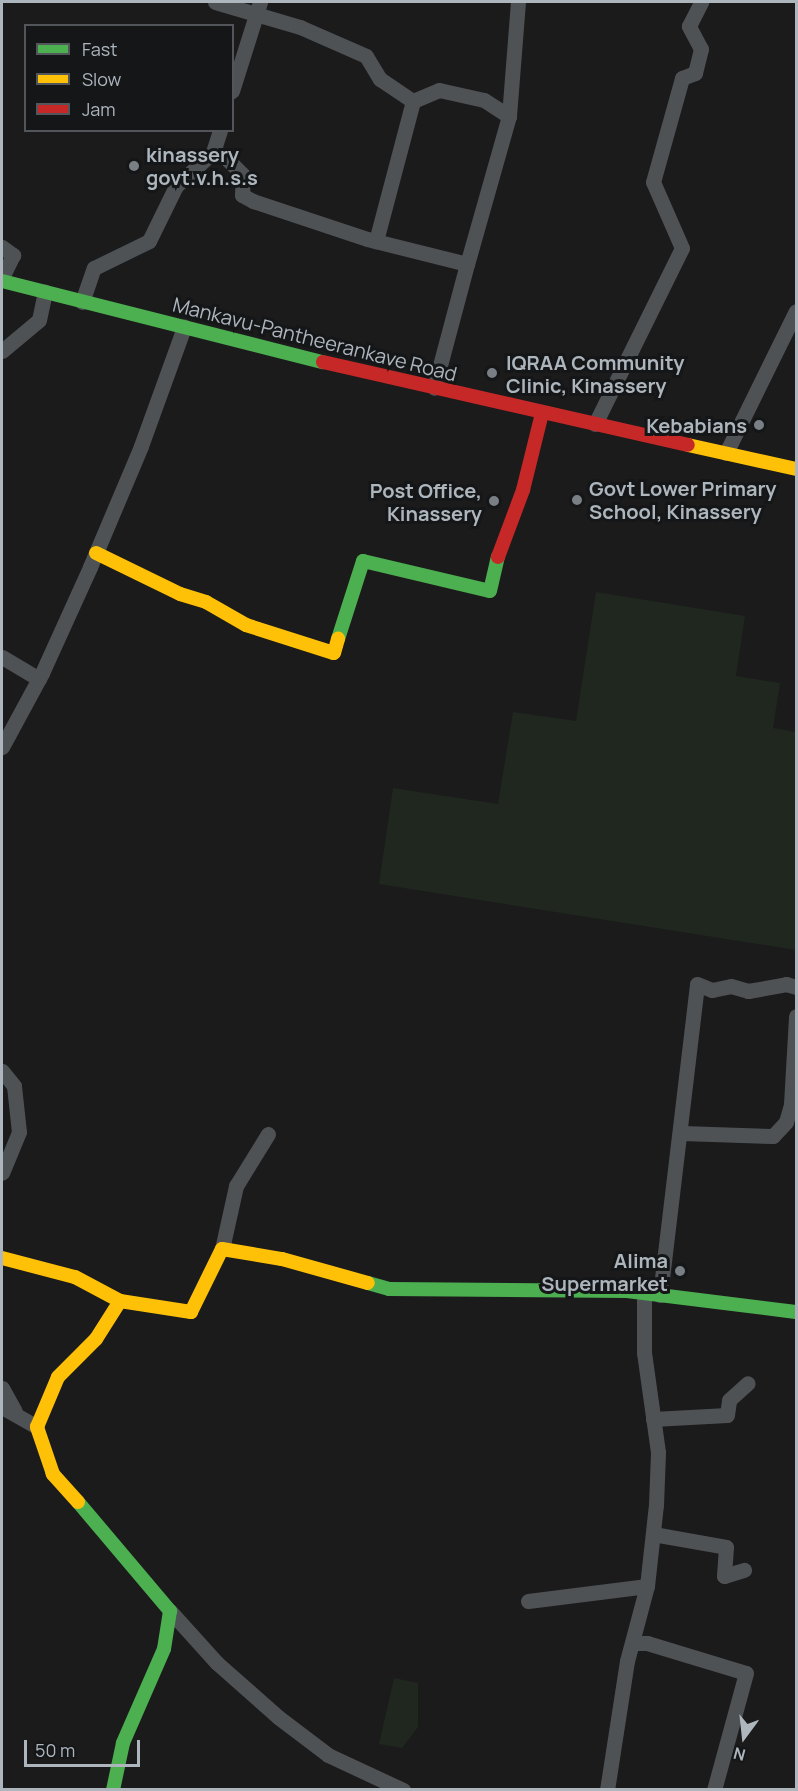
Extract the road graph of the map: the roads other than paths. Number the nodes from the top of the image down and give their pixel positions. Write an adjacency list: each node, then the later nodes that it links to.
1 (215, 2): 4 (street)
2 (518, 2): 7 (street)
3 (700, 2): 21 (street)
4 (258, 9): 5 (street); 6 (street)
5 (234, 85)
6 (413, 101): 7 (street); 10 (street)
7 (509, 116): 12 (street)
8 (219, 132): 9 (street)
9 (213, 152): 10 (street); 15 (street)
10 (376, 241): 12 (street)
11 (2, 247): 13 (street)
12 (467, 264): 19 (street)
13 (2, 280): 14 (street, Mankavu-Pantheerankave Road)
14 (45, 292): 15 (street, Mankavu-Pantheerankave Road); 18 (street)
15 (82, 302): 17 (street, Mankavu-Pantheerankave Road)
16 (796, 311): 22 (street)
17 (184, 327): 19 (street, Mankavu-Pantheerankave Road); 24 (street)
18 (2, 351)
19 (434, 388): 20 (street, Mankavu-Pantheerankave Road)
20 (542, 412): 21 (street, Mankavu-Pantheerankave Road); 24 (street)
21 (596, 424): 22 (street, Mankavu-Pantheerankave Road)
22 (726, 453): 23 (street, Mankavu-Pantheerankave Road)
23 (796, 469)
24 (96, 554): 26 (street)
25 (2, 657): 26 (street)
26 (39, 679): 27 (street)
27 (2, 747)
28 (796, 987): 31 (street)
29 (796, 1016): 31 (street)
30 (2, 1071): 33 (street)
31 (682, 1133): 37 (street)
32 (268, 1134): 34 (street)
33 (2, 1173)
34 (222, 1249): 36 (street); 38 (street)
35 (2, 1258): 38 (street)
36 (644, 1293): 37 (street); 43 (street)
37 (660, 1294): 39 (street)
38 (120, 1301): 44 (street)
39 (796, 1312)
40 (748, 1383): 43 (street)
41 (2, 1388): 42 (street)
42 (8, 1409): 44 (street)
43 (653, 1419): 45 (street)
44 (37, 1427): 49 (street)
45 (653, 1534): 46 (street); 47 (street)
46 (744, 1570)
47 (647, 1586): 48 (street); 50 (street)
48 (528, 1601)
49 (170, 1611): 51 (street); 52 (street)
50 (633, 1643): 53 (street); 54 (street)
51 (113, 1790)
52 (403, 1790)
53 (608, 1790)
54 (714, 1790)

